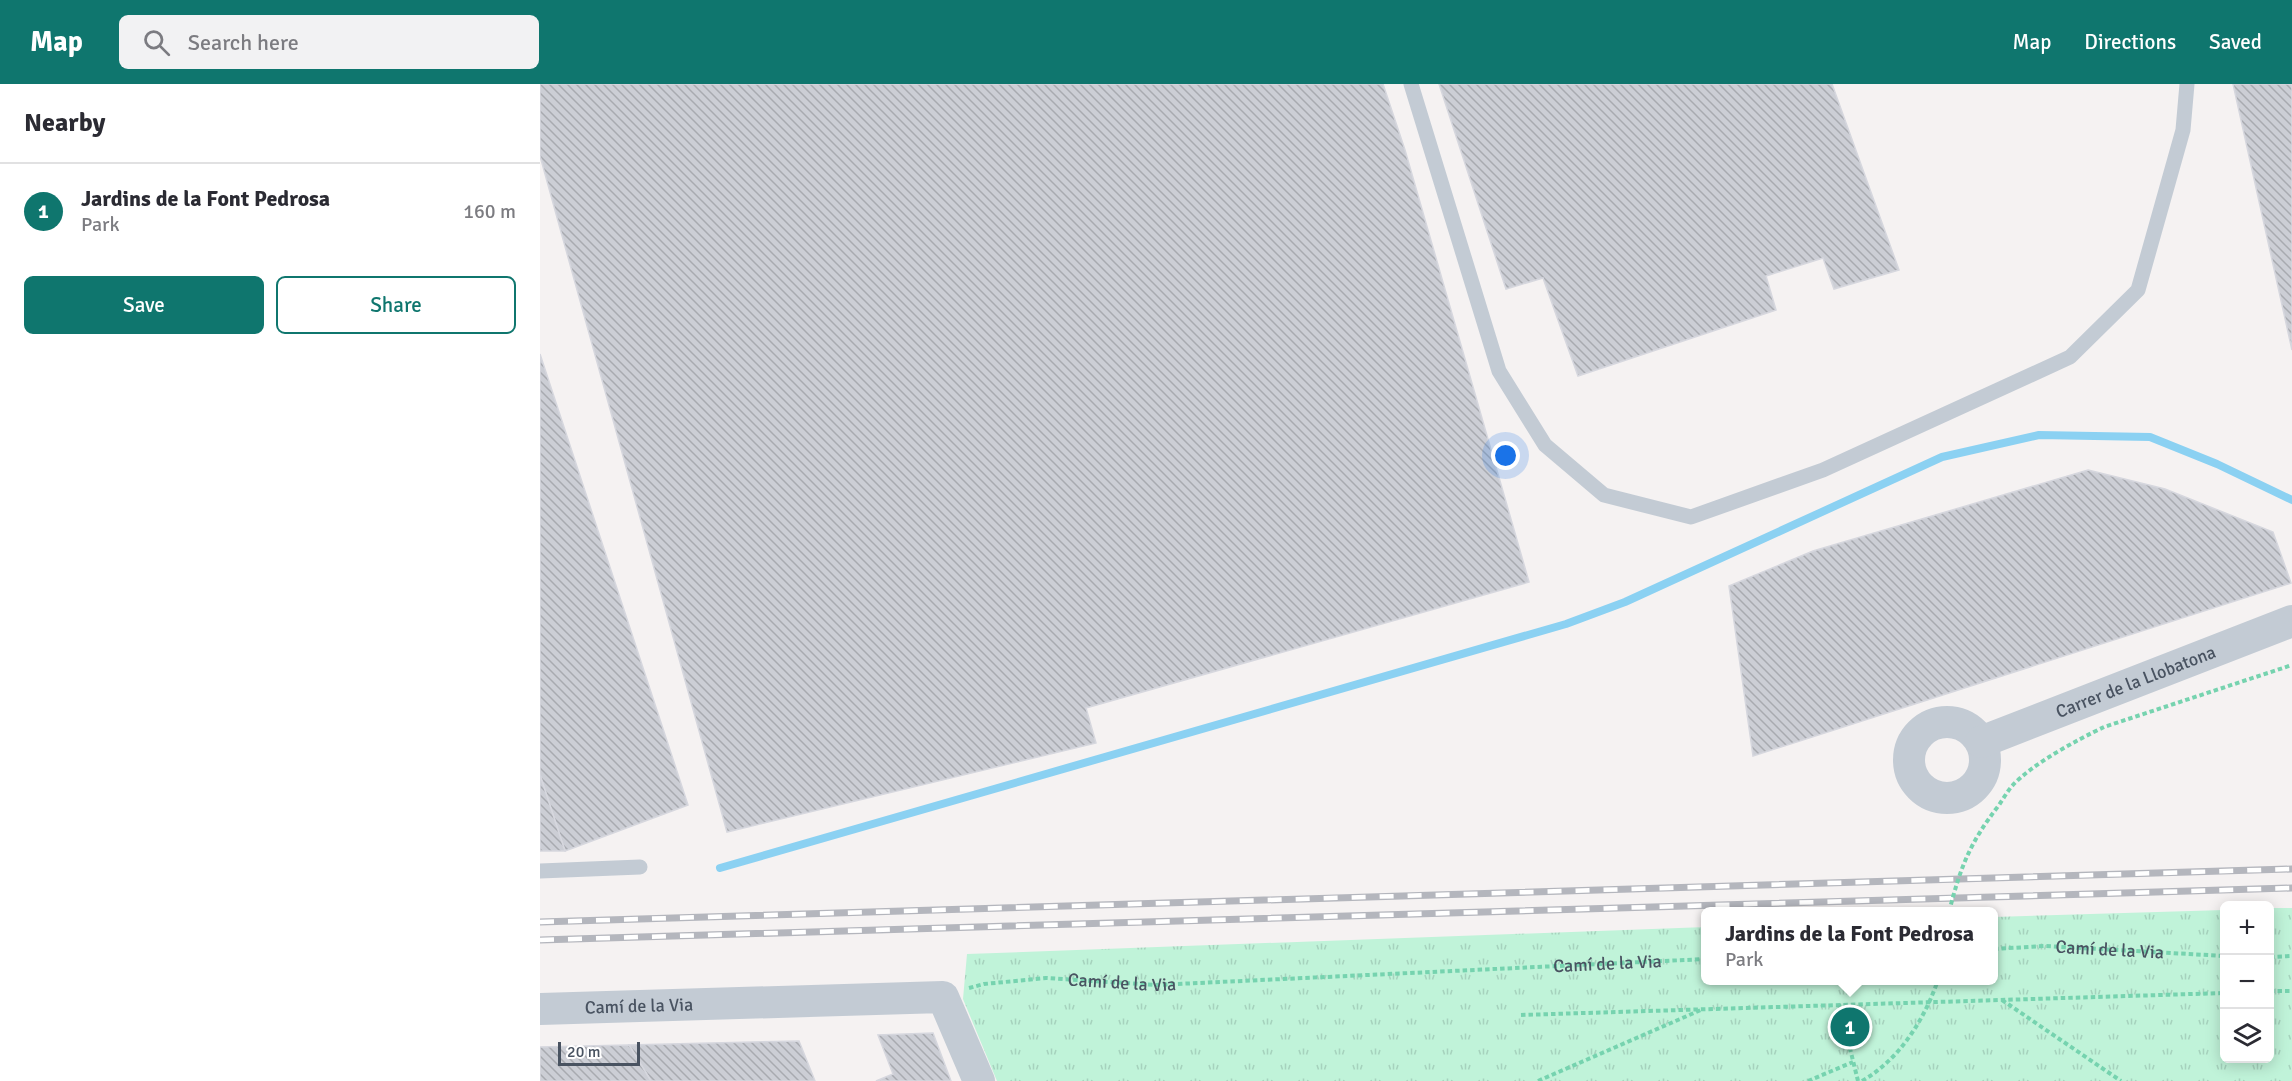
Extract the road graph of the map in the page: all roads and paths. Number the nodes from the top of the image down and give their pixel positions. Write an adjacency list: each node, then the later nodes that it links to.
1 (1411, 84): 2 (lane)
2 (2187, 84)
3 (2292, 621): 5 (street, Carrer de la Llobatona)
4 (2292, 665): 8 (path, bridge)
5 (1981, 742)
6 (640, 867): 7 (lane)
7 (540, 871)
8 (1950, 907)
9 (1998, 949): 10 (path, Camí de la Via)
10 (2220, 956)
11 (2292, 956): 12 (path)
12 (2274, 957)
13 (1701, 959): 18 (path, Camí de la Via)
14 (1937, 985): 28 (path, bridge)
15 (2274, 991): 16 (path)
16 (2292, 991)
17 (2220, 993): 19 (path)
18 (943, 997): 22 (street, Camí de la Via); 25 (street)
19 (2001, 1000): 20 (path); 29 (path)
20 (1839, 1004): 21 (path); 24 (path)
21 (1705, 1008): 23 (path); 26 (path)
22 (540, 1009)
23 (1521, 1015)
24 (1853, 1062): 27 (path); 28 (path)
25 (979, 1081)
26 (1538, 1081)
27 (1808, 1081)
28 (1860, 1081)
29 (2121, 1081)

